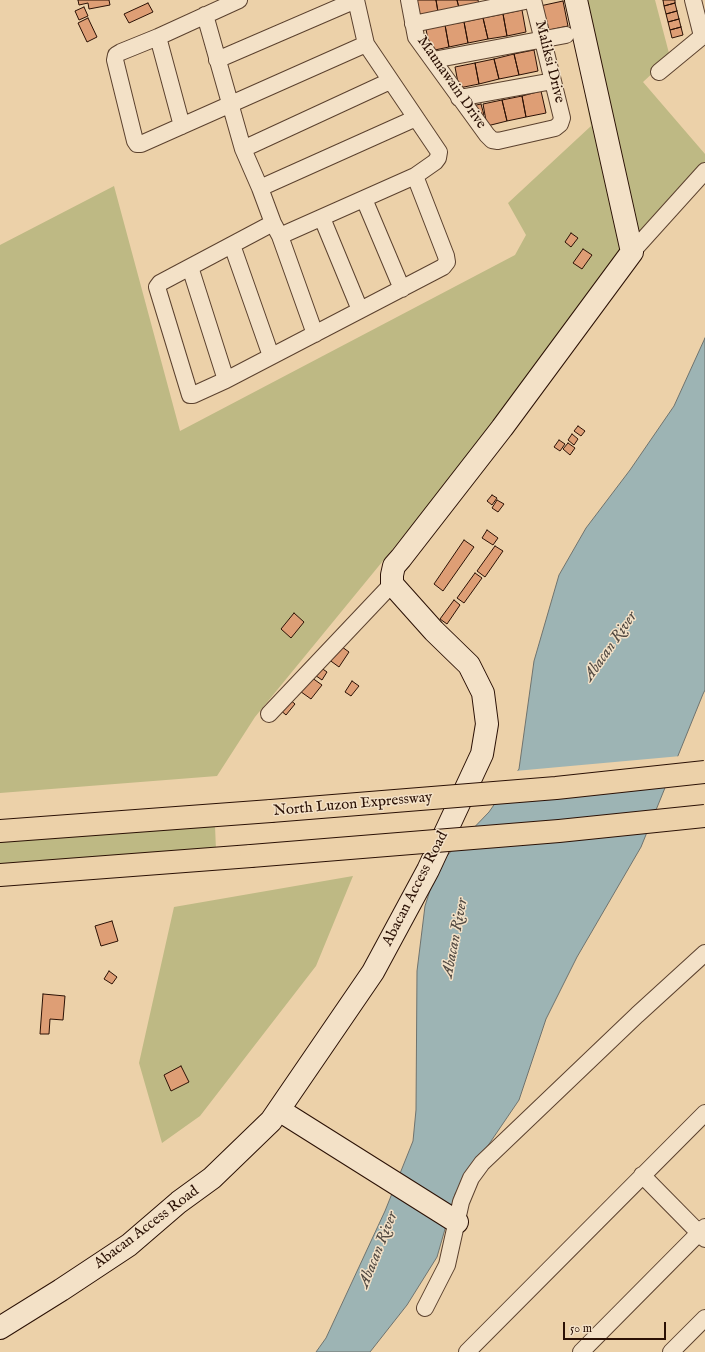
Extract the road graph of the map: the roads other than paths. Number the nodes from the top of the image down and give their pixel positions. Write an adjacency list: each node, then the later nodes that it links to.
1 (239, 0): 7 (street)
2 (409, 0): 8 (street, Maunawain Drive)
3 (530, 0): 8 (street)
4 (534, 0): 12 (street, Maliksi Drive)
5 (576, 0): 32 (street)
6 (693, 0): 10 (street)
7 (206, 15): 11 (street); 14 (street)
8 (413, 24): 15 (street, Maunawain Drive)
9 (566, 35): 12 (street)
10 (704, 36): 16 (street)
11 (158, 37): 22 (street); 22 (street)
12 (543, 39): 15 (street); 18 (street, Maliksi Drive)
13 (366, 44): 14 (street); 17 (street); 20 (street)
14 (217, 60): 20 (street)
15 (433, 60): 19 (street, Maunawain Drive)
16 (659, 72)
17 (390, 81): 21 (street); 24 (street)
18 (553, 81): 19 (street); 23 (street, Maliksi Drive)
19 (459, 98): 23 (street, Maunawain Drive)
20 (229, 105): 22 (street); 24 (street)
21 (416, 118): 26 (street); 27 (street)
22 (182, 126)
23 (492, 140)
24 (243, 149): 27 (street)
25 (705, 171): 32 (street)
26 (415, 176): 28 (street); 34 (street)
27 (260, 188): 30 (street)
28 (364, 199): 29 (street); 34 (street)
29 (322, 218): 30 (street); 35 (street)
30 (277, 230): 31 (street); 36 (street)
31 (232, 245): 33 (street); 37 (street)
32 (632, 252): 39 (street)
33 (190, 268): 38 (street); 38 (street)
34 (402, 289): 35 (street)
35 (360, 310): 36 (street)
36 (315, 334): 37 (street)
37 (271, 356): 38 (street)
38 (226, 380)
39 (392, 584): 40 (street); 47 (street, Abacan Access Road)
40 (269, 714)
41 (705, 772): 43 (highway, North Luzon Expressway, bridge)
42 (705, 816): 44 (highway, bridge)
43 (0, 831)
44 (0, 875)
45 (705, 954): 49 (street)
46 (705, 1113): 48 (street)
47 (287, 1115): 49 (street); 53 (street, Abacan Access Road)
48 (642, 1175): 50 (street); 54 (street)
49 (454, 1220): 51 (street)
50 (703, 1233): 55 (street)
51 (425, 1308)
52 (705, 1318): 56 (street)
53 (0, 1328)
54 (467, 1352)
55 (581, 1352)
56 (671, 1352)

